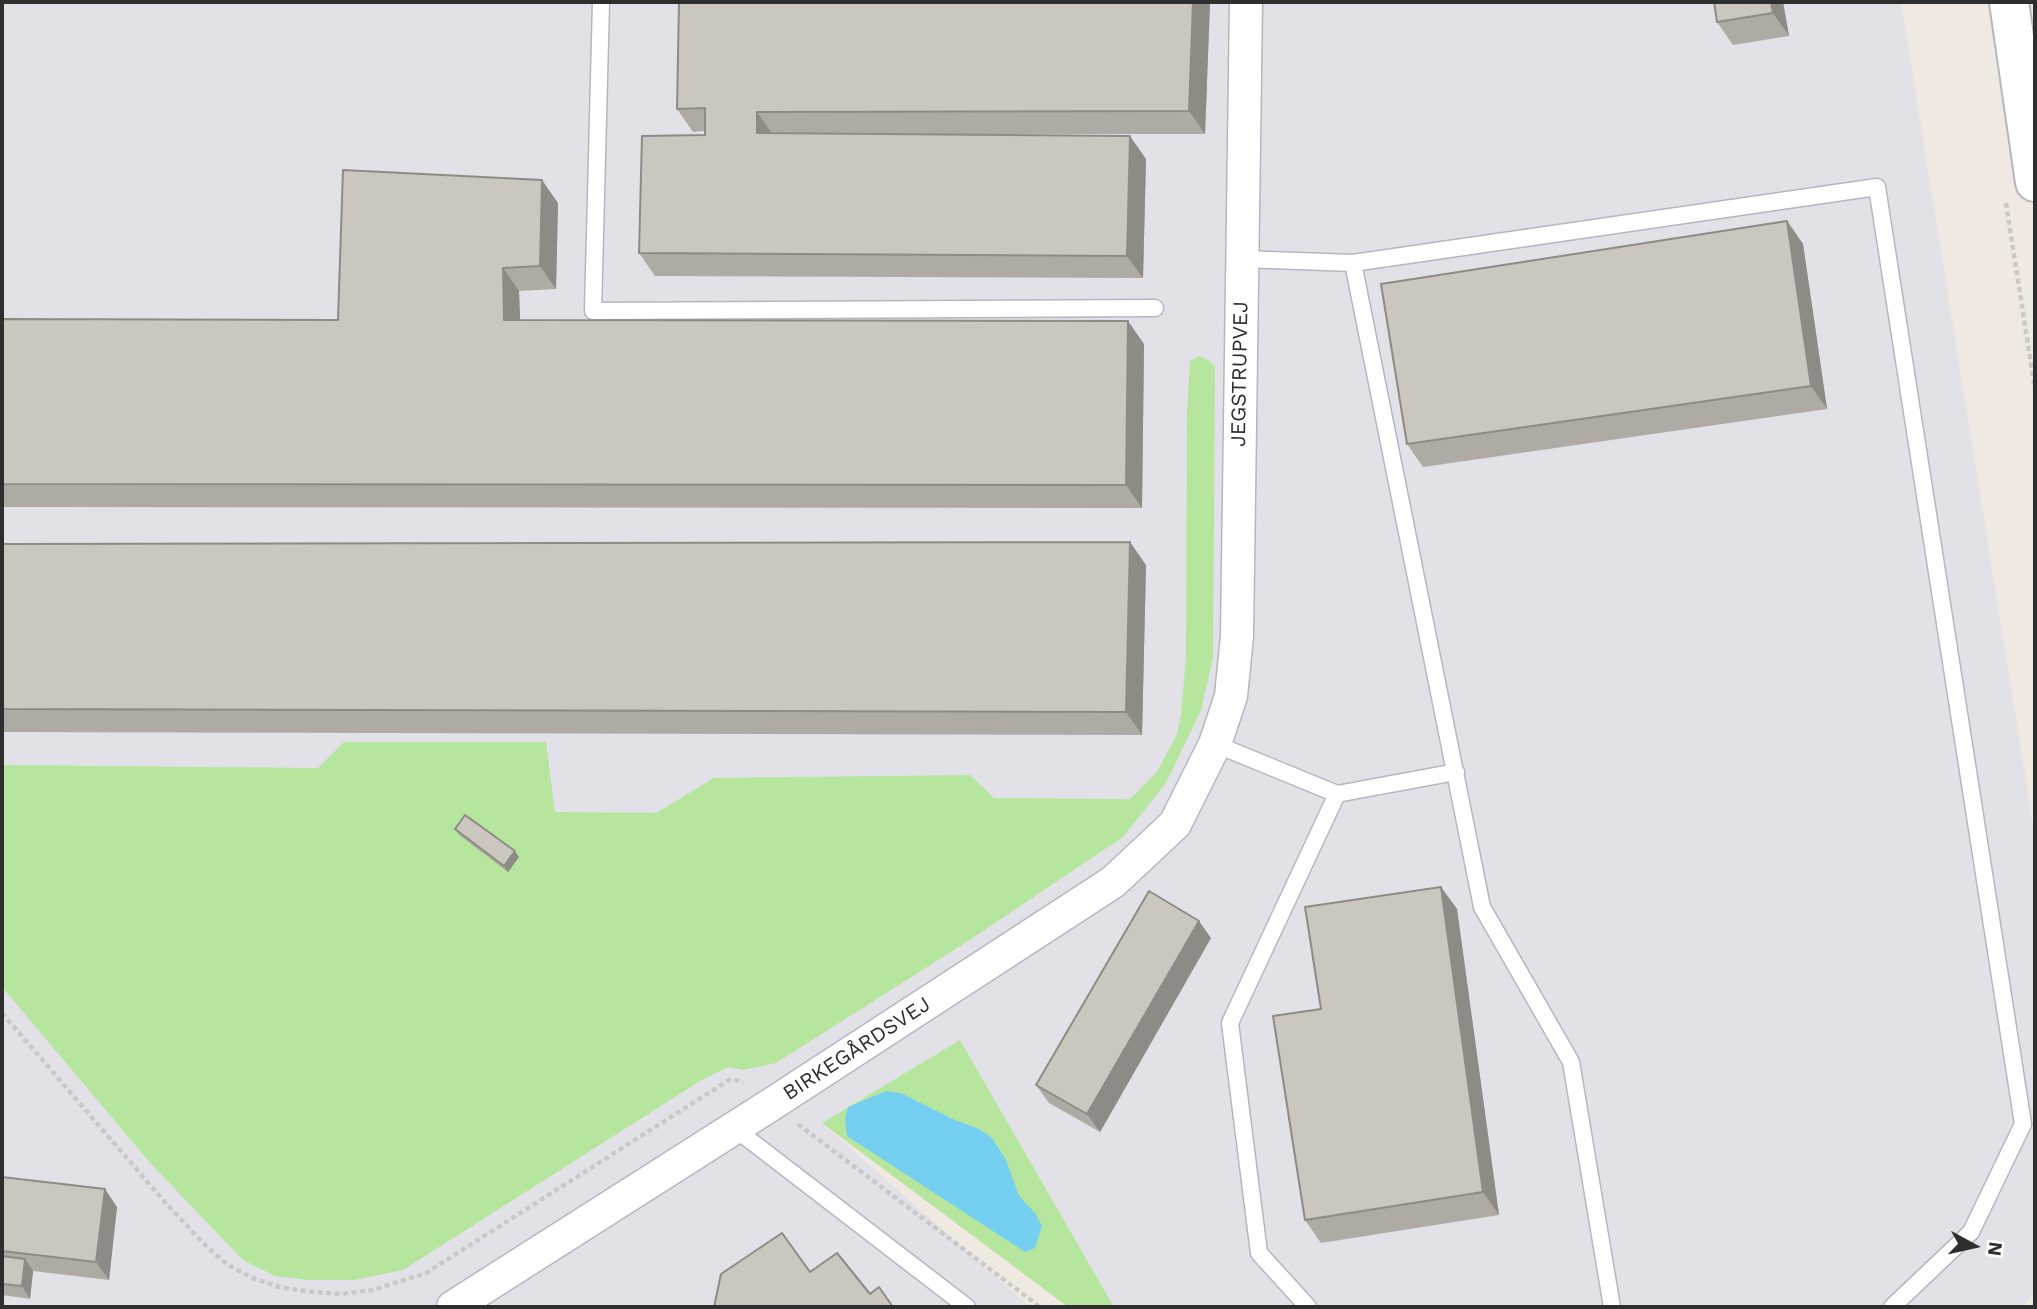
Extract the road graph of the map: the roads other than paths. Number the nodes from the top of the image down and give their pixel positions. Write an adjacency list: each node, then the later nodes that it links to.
1 (601, 2): 7 (lane)
2 (1246, 2): 5 (street, JEGSTRUPVEJ)
3 (2009, 2): 4 (main road)
4 (2035, 182)
5 (1242, 260): 6 (lane); 8 (street, JEGSTRUPVEJ)
6 (1353, 263): 9 (lane); 16 (lane)
7 (1155, 309)
8 (1215, 744): 10 (lane); 11 (street, BIRKEGÅRDSVEJ)
9 (1456, 772): 10 (lane); 15 (lane)
10 (1336, 794): 14 (lane)
11 (734, 1128): 12 (street, BIRKEGÅRDSVEJ); 13 (lane)
12 (453, 1307)
13 (967, 1307)
14 (1308, 1307)
15 (1612, 1307)
16 (1892, 1307)

